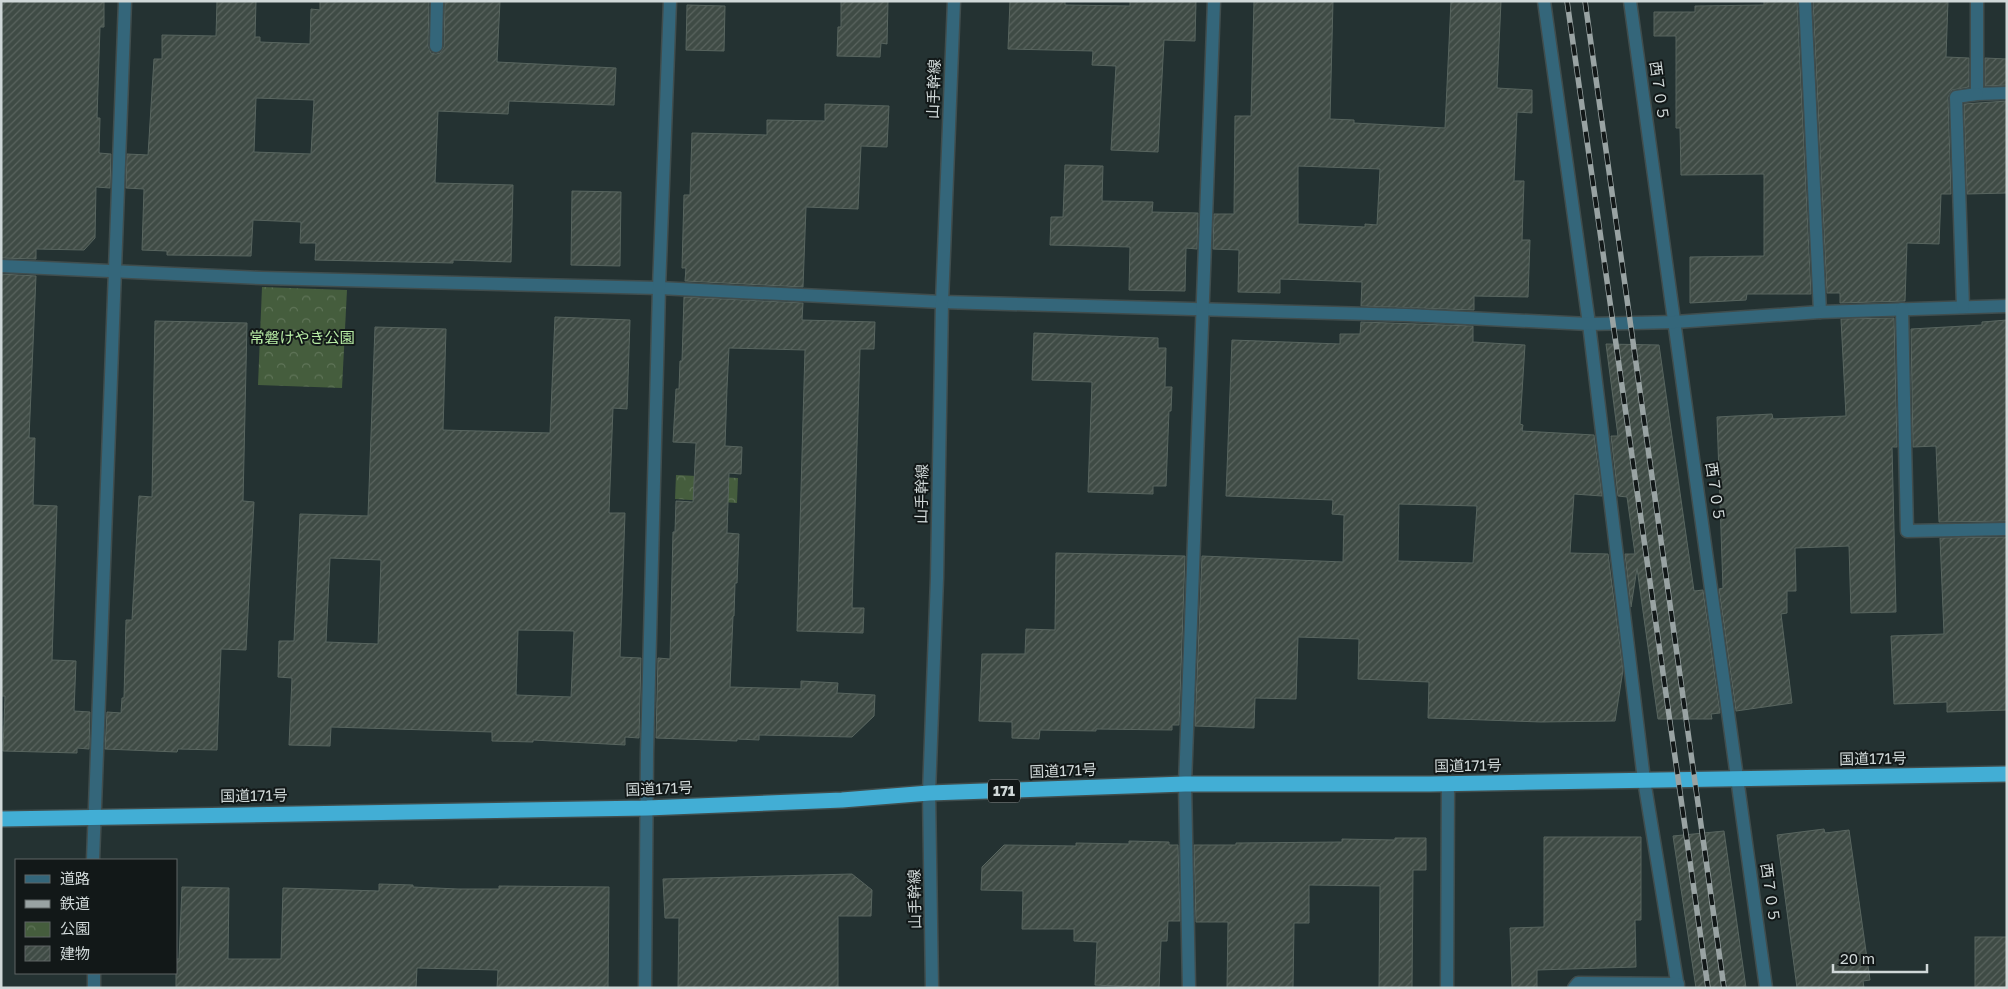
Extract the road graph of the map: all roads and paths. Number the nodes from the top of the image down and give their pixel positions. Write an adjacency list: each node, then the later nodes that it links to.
1 (125, 1): 14 (street)
2 (437, 1): 10 (street)
3 (670, 1): 15 (street)
4 (954, 1): 16 (street, 山手幹線)
5 (1214, 1): 20 (street)
6 (1544, 1): 23 (street)
7 (1630, 1): 22 (street, 西７０５)
8 (1805, 1): 21 (street)
9 (1977, 1): 12 (street)
10 (436, 46)
11 (2007, 93): 12 (street)
12 (1977, 94): 18 (street)
13 (1, 266): 14 (street)
14 (115, 272): 15 (street); 32 (street)
15 (659, 288): 16 (street); 31 (street)
16 (942, 302): 20 (street); 30 (street, 山手幹線)
17 (2007, 306): 18 (street)
18 (1963, 307): 19 (street)
19 (1902, 309): 21 (street); 24 (street)
20 (1203, 310): 23 (street); 29 (street)
21 (1820, 312): 22 (street)
22 (1675, 322): 23 (street); 26 (street, 西７０５)
23 (1589, 324): 27 (street)
24 (2007, 529)
25 (2007, 774): 26 (highway, 国道171号 / 171)
26 (1737, 779): 27 (highway, 国道171号 / 171); 43 (street, 西７０５)
27 (1644, 780): 28 (highway, 国道171号 / 171); 36 (street)
28 (1448, 783): 29 (highway, 国道171号 / 171); 41 (street)
29 (1185, 784): 30 (highway, 国道171号 / 171); 40 (street)
30 (929, 793): 31 (highway, 国道171号 / 171); 39 (street, 山手幹線)
31 (647, 808): 32 (highway, 国道171号 / 171); 38 (street)
32 (96, 816): 33 (highway, 国道171号 / 171); 34 (street)
33 (1, 818)
34 (93, 859)
35 (94, 974): 37 (street)
36 (1678, 986): 42 (street)
37 (94, 988)
38 (645, 988)
39 (932, 988)
40 (1189, 988)
41 (1447, 988)
42 (1574, 988)
43 (1766, 988)

